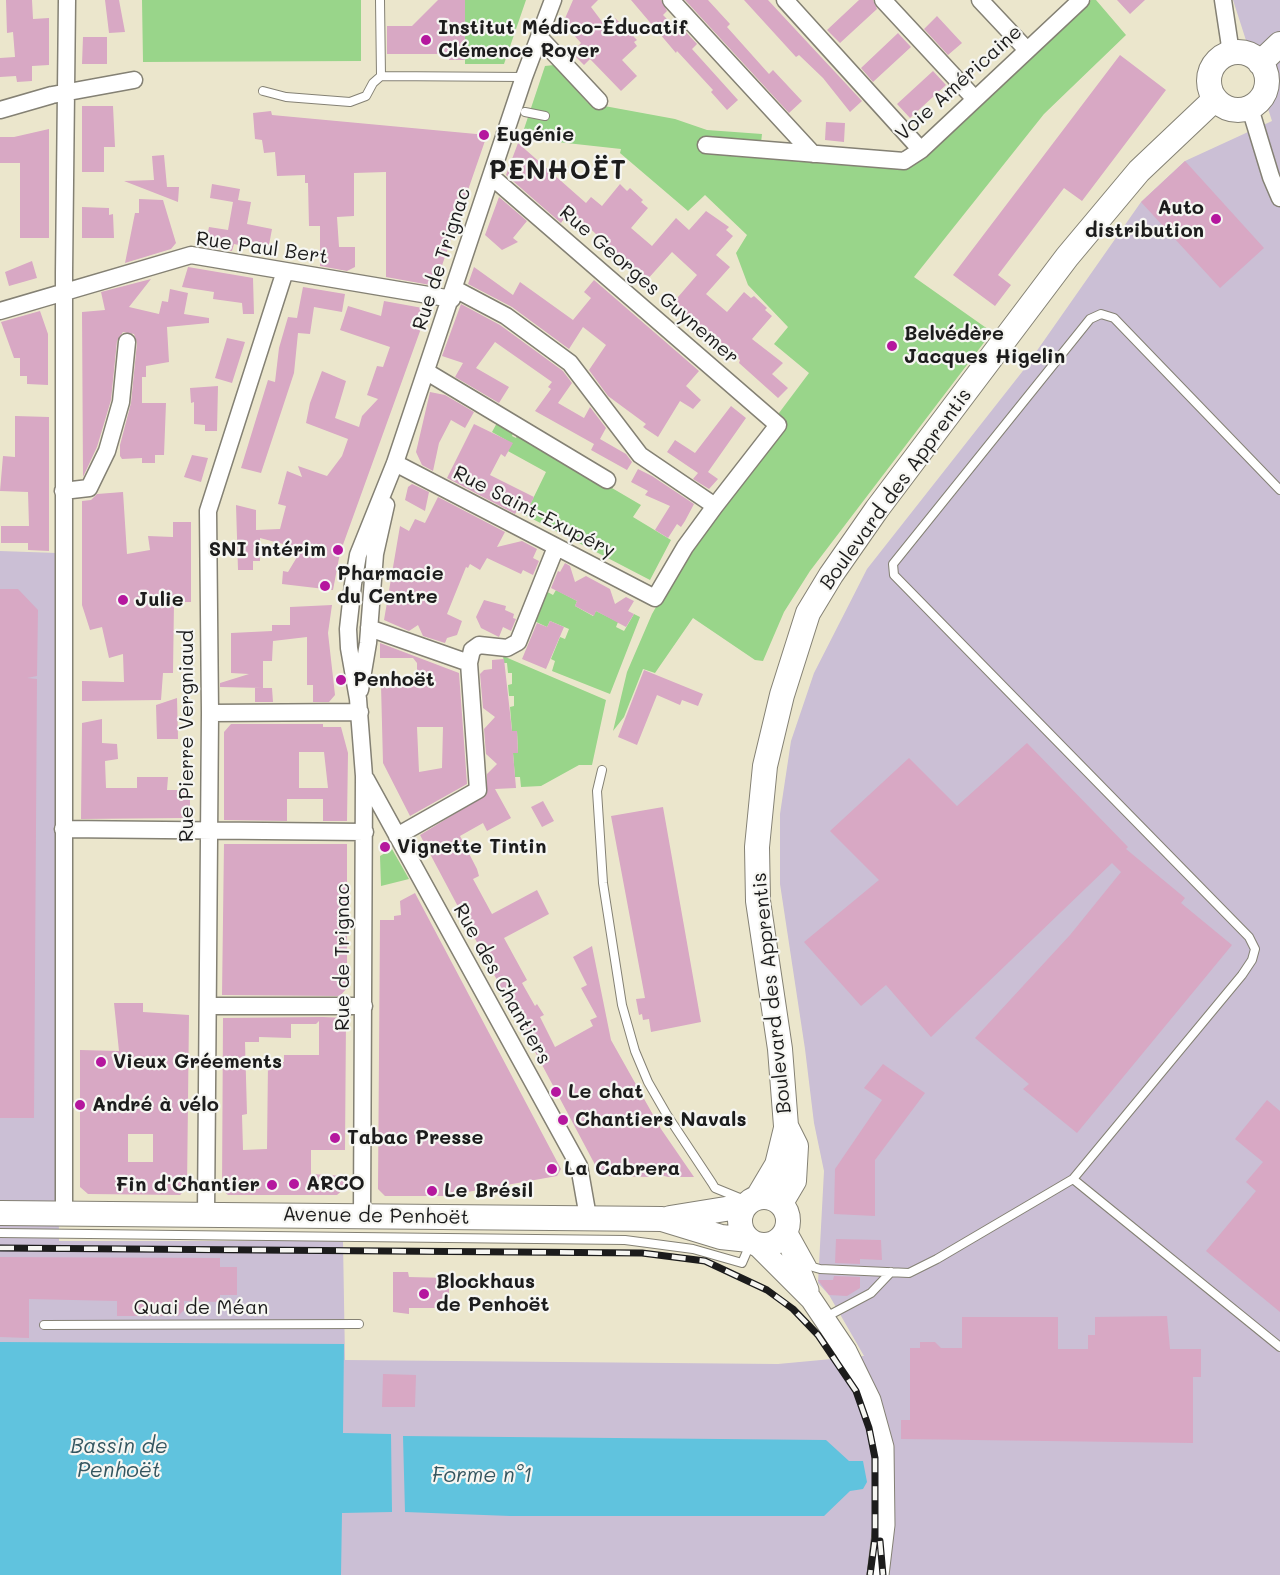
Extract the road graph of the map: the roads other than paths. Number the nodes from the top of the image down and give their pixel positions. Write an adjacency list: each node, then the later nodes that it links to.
1 (67, 0): 19 (street)
2 (380, 0): 15 (lane)
3 (553, 0): 10 (street, Rue de Trignac)
4 (671, 0): 29 (street)
5 (785, 0): 28 (street)
6 (883, 0): 20 (street)
7 (980, 0): 12 (street)
8 (1082, 0): 12 (street, Voie Américaine)
9 (1223, 0): 13 (street)
10 (540, 38): 16 (street, Rue de Trignac); 22 (street)
11 (1280, 44): 14 (main road)
12 (1027, 50): 20 (street, Voie Américaine)
13 (1231, 53): 14 (main road); 21 (main road)
14 (1260, 63): 23 (main road)
15 (381, 76): 16 (lane); 18 (lane)
16 (524, 77): 30 (street, Rue de Trignac)
17 (134, 80): 19 (street)
18 (263, 91)
19 (67, 93): 24 (street); 33 (street)
20 (974, 98): 28 (street, Voie Américaine)
21 (1215, 99): 23 (main road); 57 (main road, Boulevard des Apprentis)
22 (599, 101)
23 (1250, 108): 31 (street)
24 (0, 110)
25 (525, 112): 26 (lane)
26 (545, 116)
27 (706, 145): 29 (street, Voie Américaine)
28 (921, 150): 29 (street, Voie Américaine)
29 (813, 154)
30 (492, 177): 34 (street, Rue de Trignac); 42 (street, Rue Georges Guynemer)
31 (1280, 198)
32 (285, 271): 33 (street, Rue Paul Bert); 34 (street, Rue Paul Bert); 47 (street, Rue Pierre Vergniaud)
33 (64, 294): 35 (street, Rue Paul Bert); 41 (street)
34 (453, 294): 37 (street, Rue de Trignac); 42 (street, Rue Paul Bert)
35 (0, 311)
36 (127, 342): 41 (street)
37 (427, 372): 38 (street, Rue de Trignac); 39 (street)
38 (395, 463): 43 (street, Rue Saint-Exupéry); 44 (street, Rue de Trignac); 46 (street, Rue de Trignac)
39 (607, 480)
40 (1280, 490): 56 (lane)
41 (63, 491): 50 (street)
42 (714, 506): 43 (street, Rue Saint-Exupéry)
43 (556, 547): 45 (street)
44 (369, 628): 45 (street); 46 (street, Rue de Trignac)
45 (469, 663): 53 (street)
46 (359, 705): 47 (street); 49 (street, Rue de Trignac)
47 (210, 713): 51 (street, Rue Pierre Vergniaud)
48 (602, 770): 57 (lane)
49 (364, 776): 52 (street, Rue de Trignac); 53 (street, Rue des Chantiers)
50 (63, 829): 51 (street); 59 (street)
51 (207, 831): 52 (street); 54 (street, Rue Pierre Vergniaud)
52 (364, 832): 55 (street, Rue de Trignac)
53 (397, 836): 62 (street, Rue des Chantiers)
54 (208, 1006): 55 (street); 60 (street, Rue Pierre Vergniaud)
55 (364, 1006): 61 (street, Rue de Trignac)
56 (1073, 1179): 66 (lane); 71 (lane)
57 (767, 1211): 63 (main road); 65 (main road); 65 (main road); 66 (lane); 67 (street)
58 (0, 1213): 59 (main road, Avenue de Penhoët)
59 (64, 1214): 60 (main road, Avenue de Penhoët)
60 (206, 1214): 61 (main road, Avenue de Penhoët)
61 (362, 1216): 62 (main road, Avenue de Penhoët)
62 (588, 1217): 63 (main road, Avenue de Penhoët)
63 (662, 1219): 65 (main road, Avenue de Penhoët)
64 (0, 1233): 65 (lane)
65 (752, 1242): 67 (street)
66 (891, 1272): 68 (lane)
67 (811, 1299): 68 (street)
68 (824, 1318): 72 (street)
69 (358, 1324): 70 (lane, Quai de Méan)
70 (44, 1325)
71 (1280, 1347)
72 (878, 1575)

